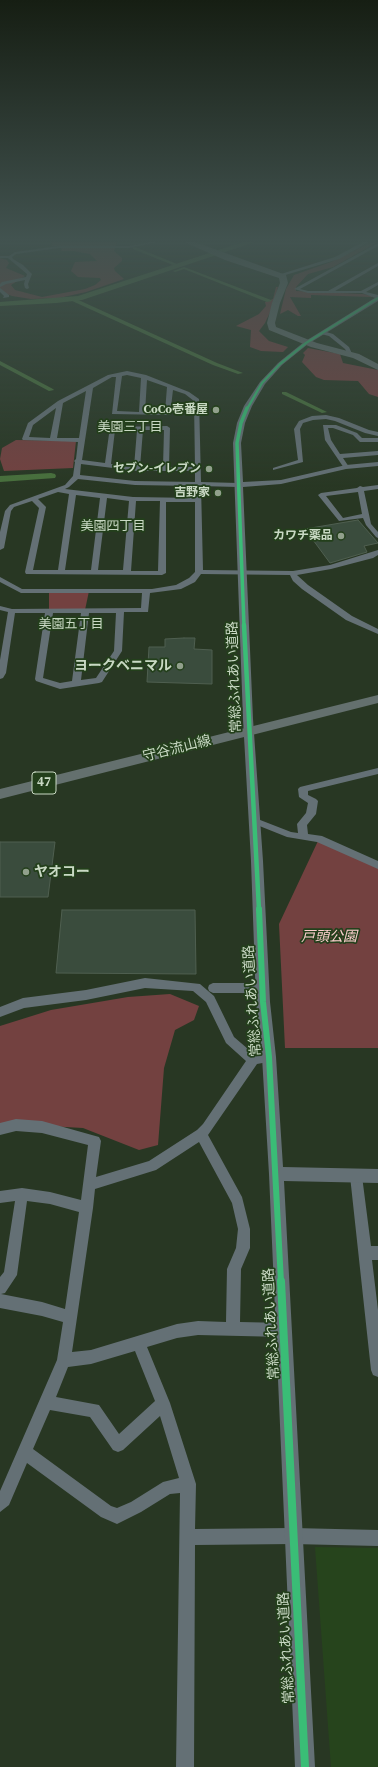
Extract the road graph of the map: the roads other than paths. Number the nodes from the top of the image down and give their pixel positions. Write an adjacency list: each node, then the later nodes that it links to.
1 (271, 324): 4 (main road)
2 (336, 324): 3 (street, 常総ふれあい道路)
3 (323, 333): 4 (street, 常総ふれあい道路); 5 (street)
4 (306, 343): 5 (main road); 30 (street, 常総ふれあい道路)
5 (351, 355): 6 (main road)
6 (378, 367)
7 (119, 374): 8 (street); 10 (street); 12 (street)
8 (144, 376): 9 (street); 12 (street)
9 (170, 386): 12 (street); 26 (street)
10 (90, 387): 11 (street); 16 (street)
11 (60, 402): 15 (street); 15 (street)
12 (142, 414)
13 (140, 428): 22 (street); 24 (street); 25 (street)
14 (378, 434): 27 (street)
15 (53, 440): 16 (street)
16 (80, 440): 20 (street)
17 (378, 440): 19 (street)
18 (378, 453): 19 (street)
19 (339, 456): 23 (street)
20 (77, 461): 22 (street); 28 (street)
21 (378, 464): 23 (street)
22 (108, 465): 24 (street)
23 (346, 467): 30 (street)
24 (137, 469): 25 (street)
25 (166, 469): 26 (street)
26 (198, 469): 29 (street)
27 (275, 470)
28 (76, 477): 29 (street); 33 (street)
29 (198, 484): 30 (street); 39 (street)
30 (238, 485): 50 (street, 常総ふれあい道路)
31 (378, 487): 32 (street)
32 (360, 488): 40 (street); 40 (street)
33 (58, 490): 34 (street); 36 (street)
34 (72, 493): 35 (street); 46 (street)
35 (104, 496): 37 (street); 47 (street)
36 (33, 499): 44 (street); 46 (street)
37 (134, 499): 38 (street); 48 (street)
38 (163, 500): 39 (street); 48 (street)
39 (198, 500): 49 (street)
40 (366, 516): 42 (street)
41 (378, 523): 42 (street)
42 (369, 526): 43 (street)
43 (378, 536)
44 (0, 548)
45 (378, 552): 51 (street)
46 (60, 572): 53 (street)
47 (94, 572): 48 (street); 53 (street)
48 (128, 572)
49 (199, 572): 50 (street); 54 (street)
50 (243, 573): 51 (street); 64 (street, 常総ふれあい道路)
51 (293, 573): 60 (street)
52 (0, 579): 53 (street)
53 (75, 582): 54 (street)
54 (146, 591): 57 (street)
55 (0, 608): 58 (street)
56 (85, 610): 57 (street); 59 (street); 62 (street)
57 (120, 610): 62 (street)
58 (12, 611): 59 (street); 61 (street)
59 (49, 611): 62 (street)
60 (378, 632)
61 (0, 676)
62 (76, 684)
63 (378, 699): 64 (main road, 守谷流山線 / 47)
64 (249, 732): 66 (main road, 守谷流山線 / 47); 67 (street, 常総ふれあい道路)
65 (378, 771): 68 (street)
66 (0, 794)
67 (255, 821): 68 (street); 71 (street, 常総ふれあい道路)
68 (303, 836): 69 (street)
69 (378, 865)
70 (213, 988): 71 (street)
71 (262, 988): 73 (street, 常総ふれあい道路)
72 (0, 1012): 74 (street)
73 (270, 1057): 74 (street); 77 (street, 常総ふれあい道路)
74 (253, 1060): 76 (street)
75 (0, 1129): 80 (street)
76 (200, 1134): 80 (street); 88 (street)
77 (276, 1174): 78 (street); 89 (street, 常総ふれあい道路)
78 (356, 1176): 79 (street); 84 (street)
79 (378, 1176)
80 (89, 1185): 83 (street)
81 (22, 1194): 82 (street); 83 (street); 85 (street)
82 (0, 1197)
83 (87, 1208): 87 (street)
84 (372, 1253): 92 (street)
85 (0, 1288)
86 (0, 1301): 87 (street)
87 (70, 1317): 91 (street)
88 (233, 1329): 89 (street); 90 (street)
89 (284, 1330): 98 (street, 常総ふれあい道路)
90 (139, 1342): 91 (street); 94 (street)
91 (64, 1360): 93 (street)
92 (378, 1370)
93 (45, 1402): 94 (street); 95 (street)
94 (163, 1403): 96 (street)
95 (24, 1451): 96 (street); 97 (street)
96 (188, 1484): 99 (street)
97 (0, 1504)
98 (293, 1536): 99 (street); 100 (street); 102 (street, 常総ふれあい道路)
99 (188, 1537): 101 (street)
100 (378, 1538)
101 (184, 1767)
102 (306, 1767)

